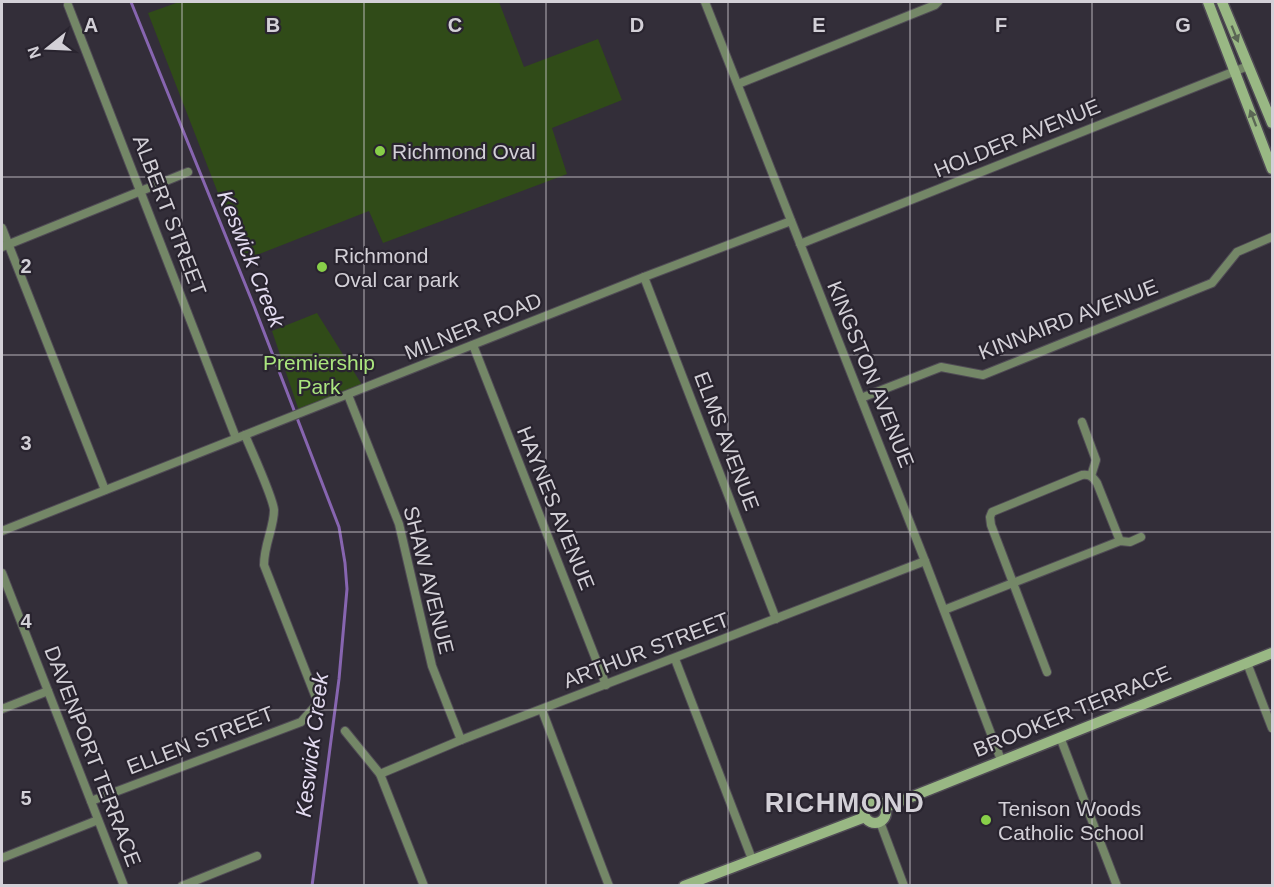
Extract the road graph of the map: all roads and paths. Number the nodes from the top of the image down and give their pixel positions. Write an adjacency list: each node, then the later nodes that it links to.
1 (705, 2): 8 (street, KINGSTON AVENUE)
2 (938, 2): 8 (street)
3 (1208, 2): 7 (street)
4 (1222, 2): 6 (street, one-way to 6)
5 (68, 5): 12 (street, ALBERT STREET)
6 (1248, 66): 7 (street, HOLDER AVENUE); 9 (street)
7 (1235, 71): 10 (street, one-way to 7); 16 (street, HOLDER AVENUE)
8 (738, 84): 13 (street, KINGSTON AVENUE)
9 (1272, 123)
10 (1272, 166)
11 (188, 172): 12 (street)
12 (141, 191): 17 (street); 24 (street, ALBERT STREET)
13 (791, 221): 16 (street, KINGSTON AVENUE); 18 (street, MILNER ROAD)
14 (2, 228): 17 (street)
15 (1272, 237): 21 (street, KINNAIRD AVENUE)
16 (800, 243): 21 (street, KINGSTON AVENUE)
17 (5, 246): 26 (street)
18 (644, 277): 19 (street, MILNER ROAD); 34 (street, ELMS AVENUE)
19 (473, 345): 20 (street, MILNER ROAD); 39 (street, HAYNES AVENUE)
20 (348, 395): 23 (street, MILNER ROAD); 46 (street, SHAW AVENUE)
21 (861, 398): 30 (street, KINGSTON AVENUE)
22 (1082, 422): 25 (street)
23 (245, 435): 24 (street, MILNER ROAD); 49 (street, ELLEN STREET)
24 (236, 438): 26 (street, MILNER ROAD)
25 (1091, 476): 29 (street); 32 (street)
26 (105, 490): 27 (street, MILNER ROAD)
27 (2, 531)
28 (1141, 537): 29 (street)
29 (1119, 541): 32 (street)
30 (926, 561): 33 (street, KINGSTON AVENUE); 34 (street, ARTHUR STREET)
31 (2, 573): 40 (street, DAVENPORT TERRACE)
32 (1013, 583): 33 (street); 38 (street)
33 (944, 610): 47 (street, KINGSTON AVENUE)
34 (776, 619): 36 (street, ARTHUR STREET)
35 (1272, 653): 37 (street, BROOKER TERRACE)
36 (675, 659): 39 (street, ARTHUR STREET); 56 (street)
37 (1247, 663): 43 (street); 45 (street, BROOKER TERRACE)
38 (1047, 672)
39 (606, 685): 42 (street, ARTHUR STREET)
40 (48, 691): 41 (street); 49 (street, DAVENPORT TERRACE)
41 (2, 709)
42 (542, 710): 46 (street, ARTHUR STREET); 61 (street)
43 (1272, 728)
44 (345, 731): 48 (street)
45 (1060, 737): 47 (street, BROOKER TERRACE); 64 (street)
46 (461, 740): 48 (street, ARTHUR STREET)
47 (1001, 760): 50 (street, BROOKER TERRACE)
48 (380, 774): 60 (street)
49 (91, 801): 52 (street, DAVENPORT TERRACE)
50 (886, 807): 51 (street); 53 (street)
51 (865, 817): 53 (street); 56 (street)
52 (98, 820): 55 (street); 58 (street, DAVENPORT TERRACE)
53 (880, 822): 63 (street)
54 (257, 856): 59 (street)
55 (2, 858)
56 (752, 859): 57 (street)
57 (708, 881): 62 (street)
58 (124, 885)
59 (182, 885)
60 (424, 885)
61 (609, 885)
62 (684, 885)
63 (904, 885)
64 (1117, 885)

